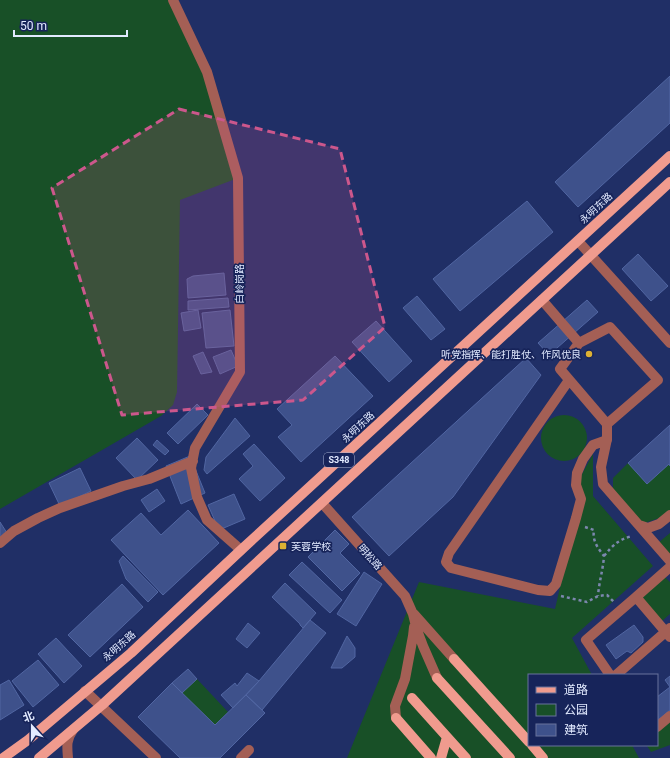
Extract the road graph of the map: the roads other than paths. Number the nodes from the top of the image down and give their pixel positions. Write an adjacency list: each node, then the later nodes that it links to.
1 (173, 0): 12 (street, 白岭岗路)
2 (670, 156): 4 (main road, 永明东路 / S348)
3 (670, 182): 5 (main road, S348)
4 (578, 241): 5 (street); 17 (main road, 永明东路 / S348)
5 (591, 255): 6 (main road, S348); 8 (street)
6 (542, 300): 7 (street); 13 (main road, S348)
7 (580, 343): 9 (street); 10 (street)
8 (670, 343)
9 (569, 380): 10 (street); 11 (street)
10 (607, 424): 11 (street)
11 (607, 440): 15 (street)
12 (192, 461): 16 (street); 17 (street, 白岭岗路)
13 (322, 503): 21 (street, 明松路); 30 (main road, S348)
14 (670, 515): 15 (street)
15 (641, 528): 18 (street)
16 (0, 543)
17 (241, 550): 28 (main road, 永明东路 / S348)
18 (670, 561)
19 (670, 567): 20 (street)
20 (636, 597): 22 (street); 25 (street)
21 (414, 617): 23 (street, 明松路); 24 (street); 27 (street, 明松路)
22 (668, 632): 26 (street)
23 (454, 659): 36 (main road)
24 (407, 672): 29 (street); 32 (street)
25 (609, 674)
26 (617, 674)
27 (437, 678): 47 (main road)
28 (85, 691): 30 (street); 39 (main road, 永明东路 / S348)
29 (412, 698): 35 (main road)
30 (101, 706): 34 (main road, S348); 42 (street)
31 (670, 716): 33 (street)
32 (396, 718): 44 (main road)
33 (658, 726)
34 (74, 729): 40 (main road, S348); 41 (street)
35 (447, 737): 45 (main road); 46 (main road)
36 (528, 741)
37 (533, 746): 48 (main road)
38 (249, 750): 43 (street)
39 (3, 758)
40 (39, 758)
41 (68, 758)
42 (156, 758)
43 (241, 758)
44 (431, 758)
45 (441, 758)
46 (466, 758)
47 (510, 758)
48 (543, 758)

